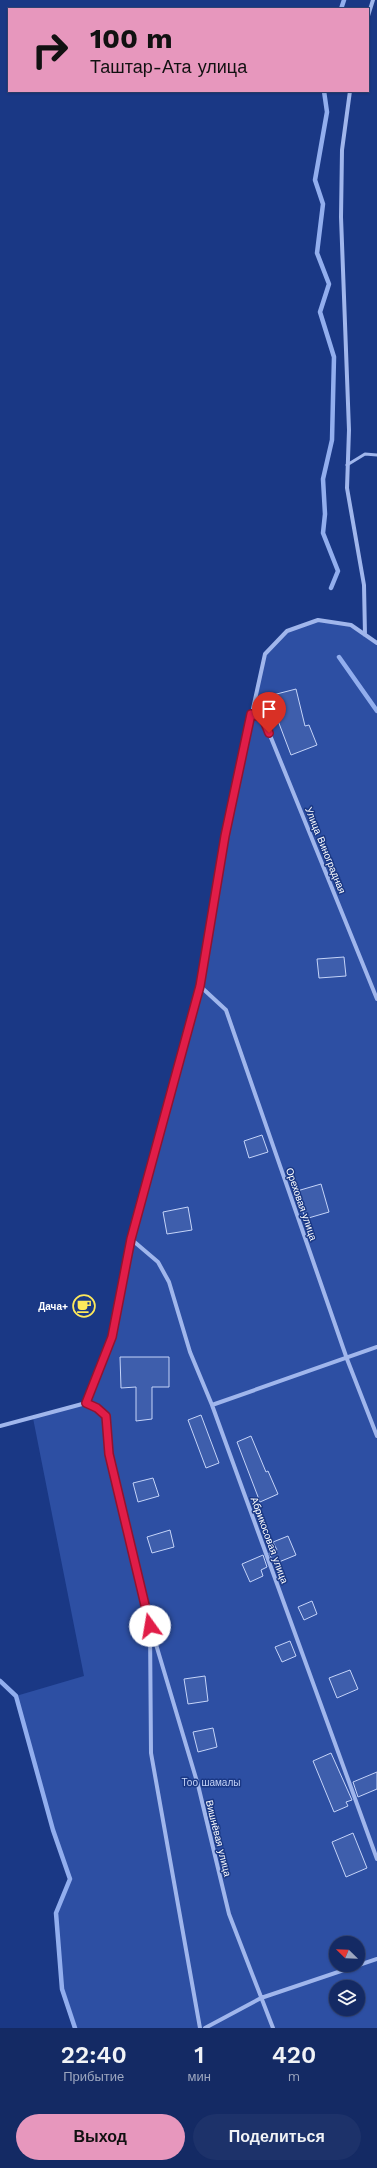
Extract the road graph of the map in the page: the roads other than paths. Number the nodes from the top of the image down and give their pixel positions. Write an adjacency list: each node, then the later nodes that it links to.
1 (373, 0): 2 (street)
2 (369, 13)
3 (350, 92): 5 (street)
4 (377, 455): 5 (lane)
5 (348, 465): 6 (street)
6 (365, 635): 7 (street); 8 (street)
7 (377, 643)
8 (251, 714): 9 (street); 10 (street, Улица Виноградная)
9 (200, 986): 11 (street); 13 (street, Ореховая улица)
10 (377, 999)
11 (131, 1239): 14 (street); 15 (street, Абрикосовая улица)
12 (377, 1347): 13 (street)
13 (347, 1359): 15 (street); 17 (street, Ореховая улица)
14 (86, 1403): 16 (street); 18 (street)
15 (212, 1405): 19 (street, Абрикосовая улица)
16 (0, 1426)
17 (377, 1436)
18 (150, 1626): 21 (street, Вишнёвая улица); 22 (street)
19 (377, 1859)
20 (377, 1959): 21 (street)
21 (261, 1998): 23 (street); 24 (street, Вишнёвая улица)
22 (200, 2028)
23 (205, 2028)
24 (273, 2028)

